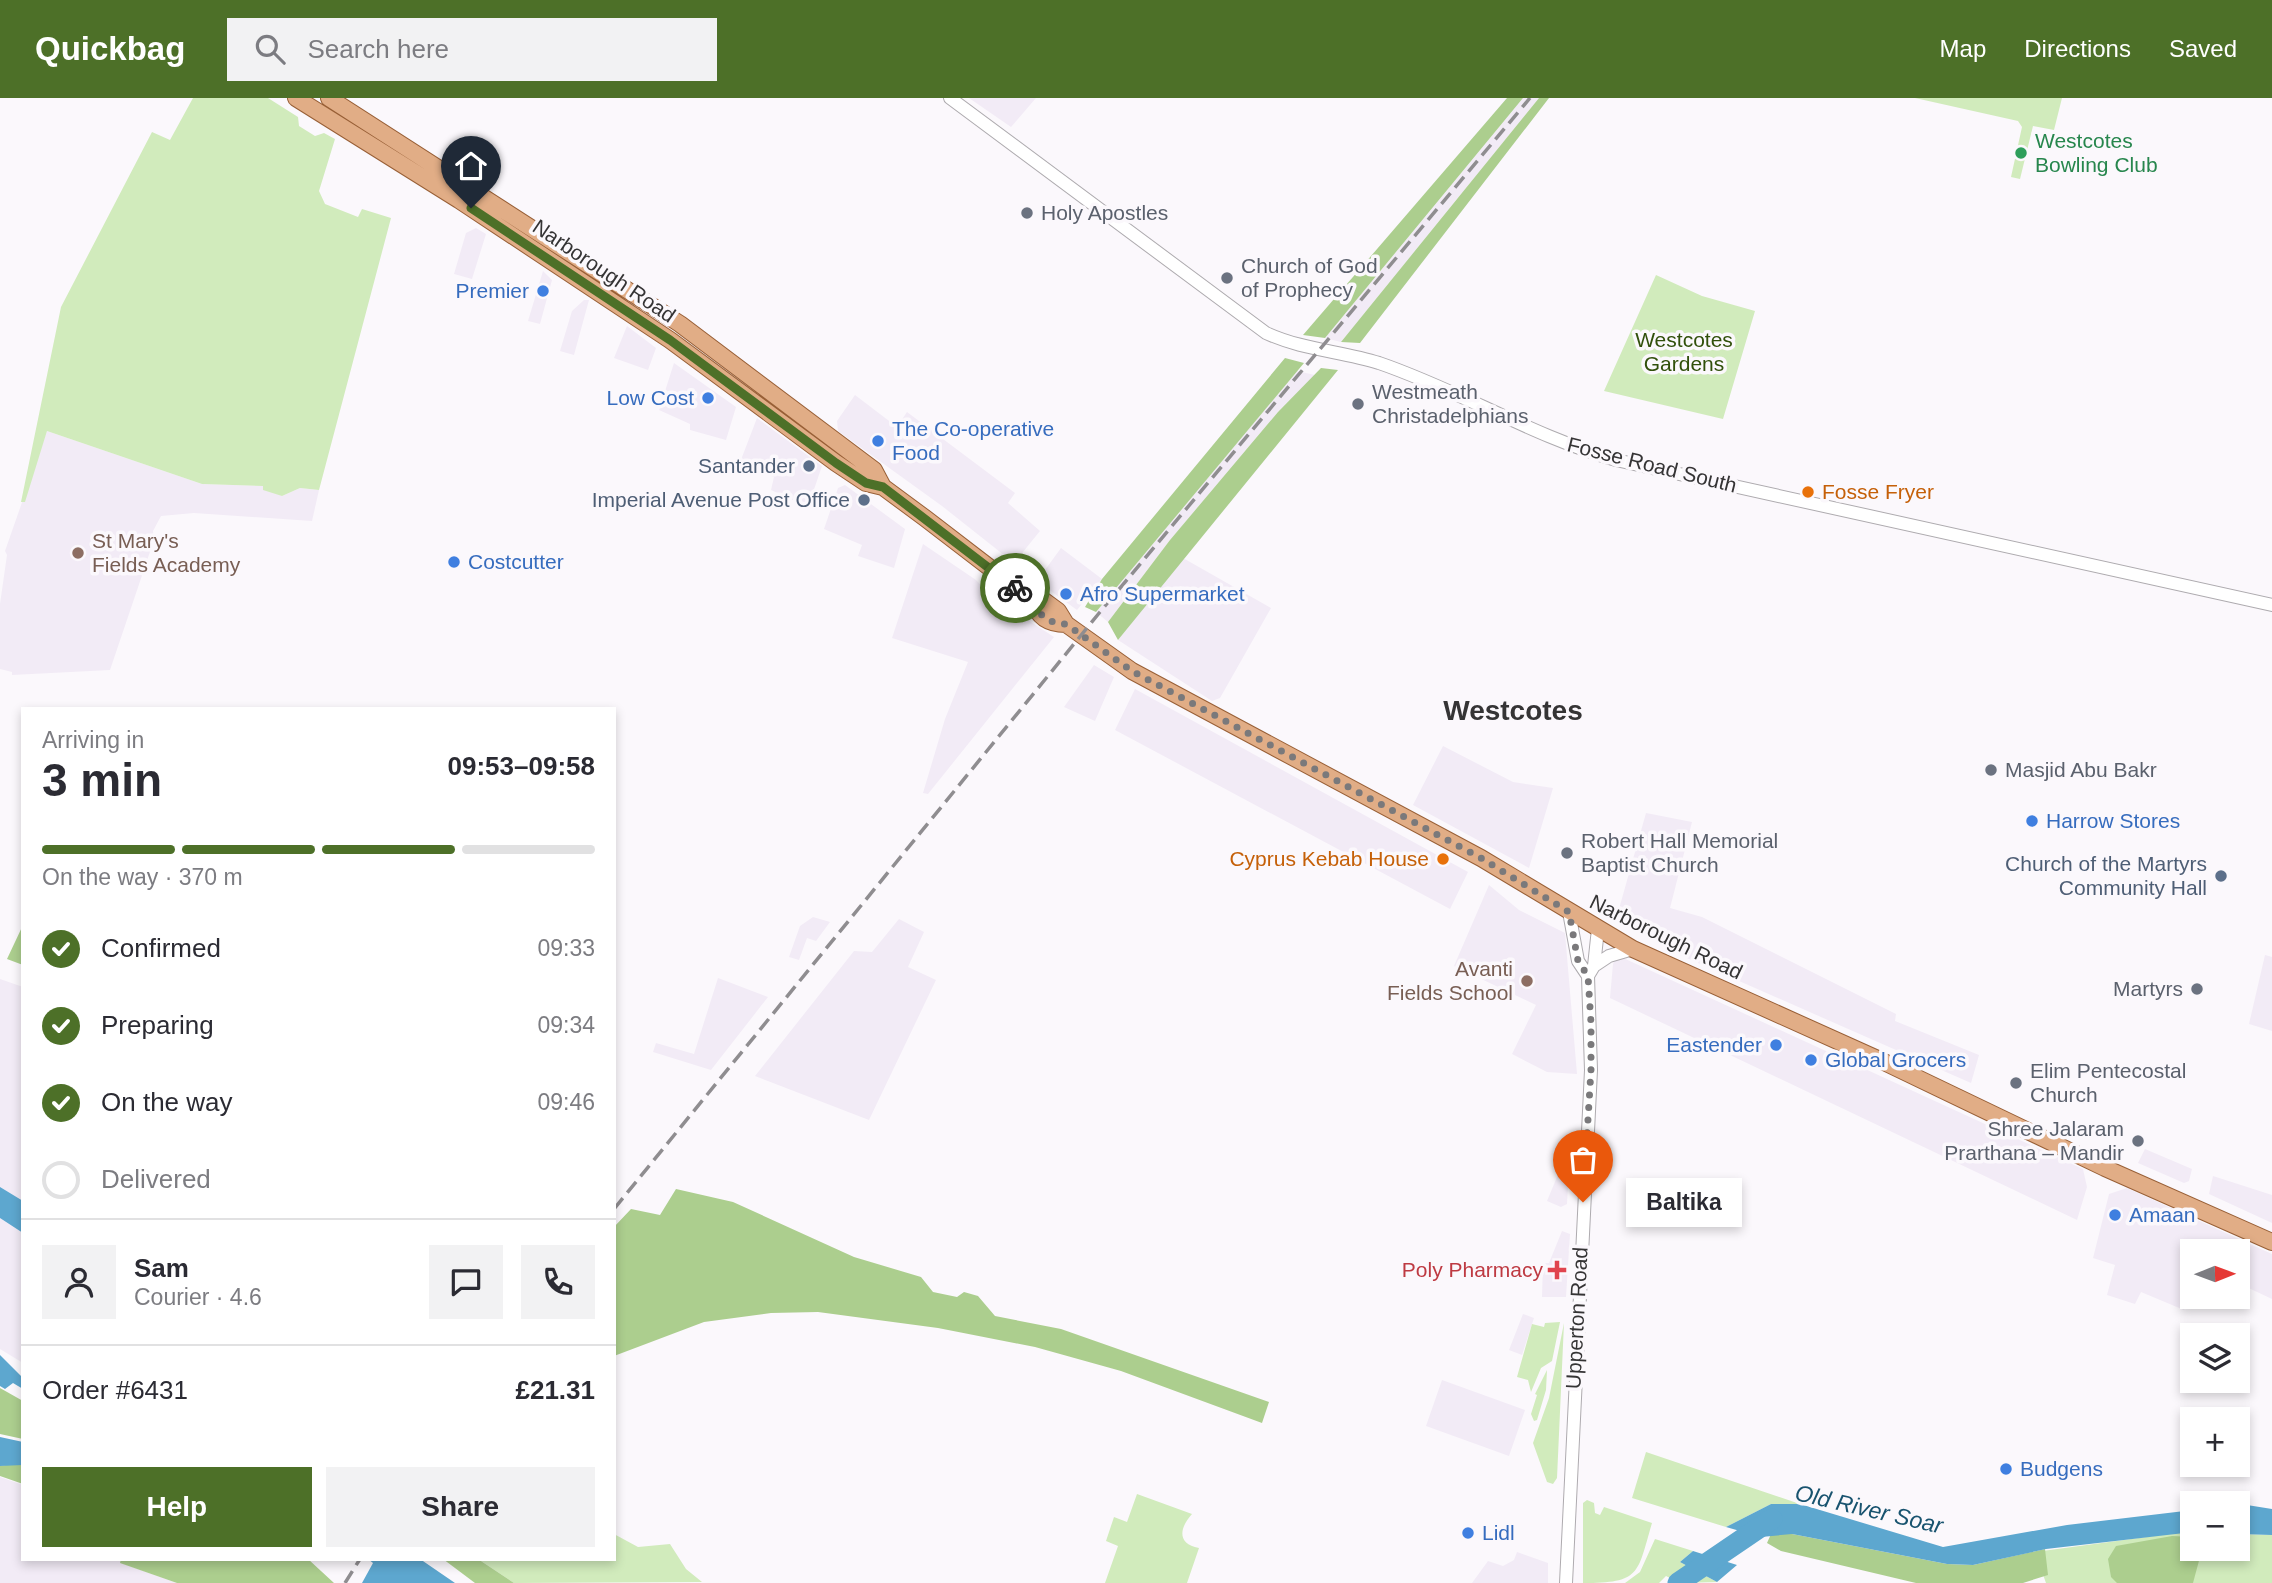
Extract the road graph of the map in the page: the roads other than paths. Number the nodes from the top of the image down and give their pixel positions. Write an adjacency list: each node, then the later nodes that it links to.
1 (296, 98): 4 (main road, Narborough Road)
2 (329, 98): 4 (main road, Narborough Road)
3 (950, 98): 5 (street, Fosse Road South)
4 (883, 487): 6 (main road, Narborough Road)
5 (2272, 605)
6 (1569, 912): 7 (main road, Narborough Road); 9 (street)
7 (1598, 929): 8 (main road, Narborough Road); 9 (street, Upperton Road)
8 (1633, 949): 9 (street); 10 (main road, Narborough Road)
9 (1591, 971): 11 (street, Upperton Road)
10 (2272, 1242)
11 (1566, 1583)

